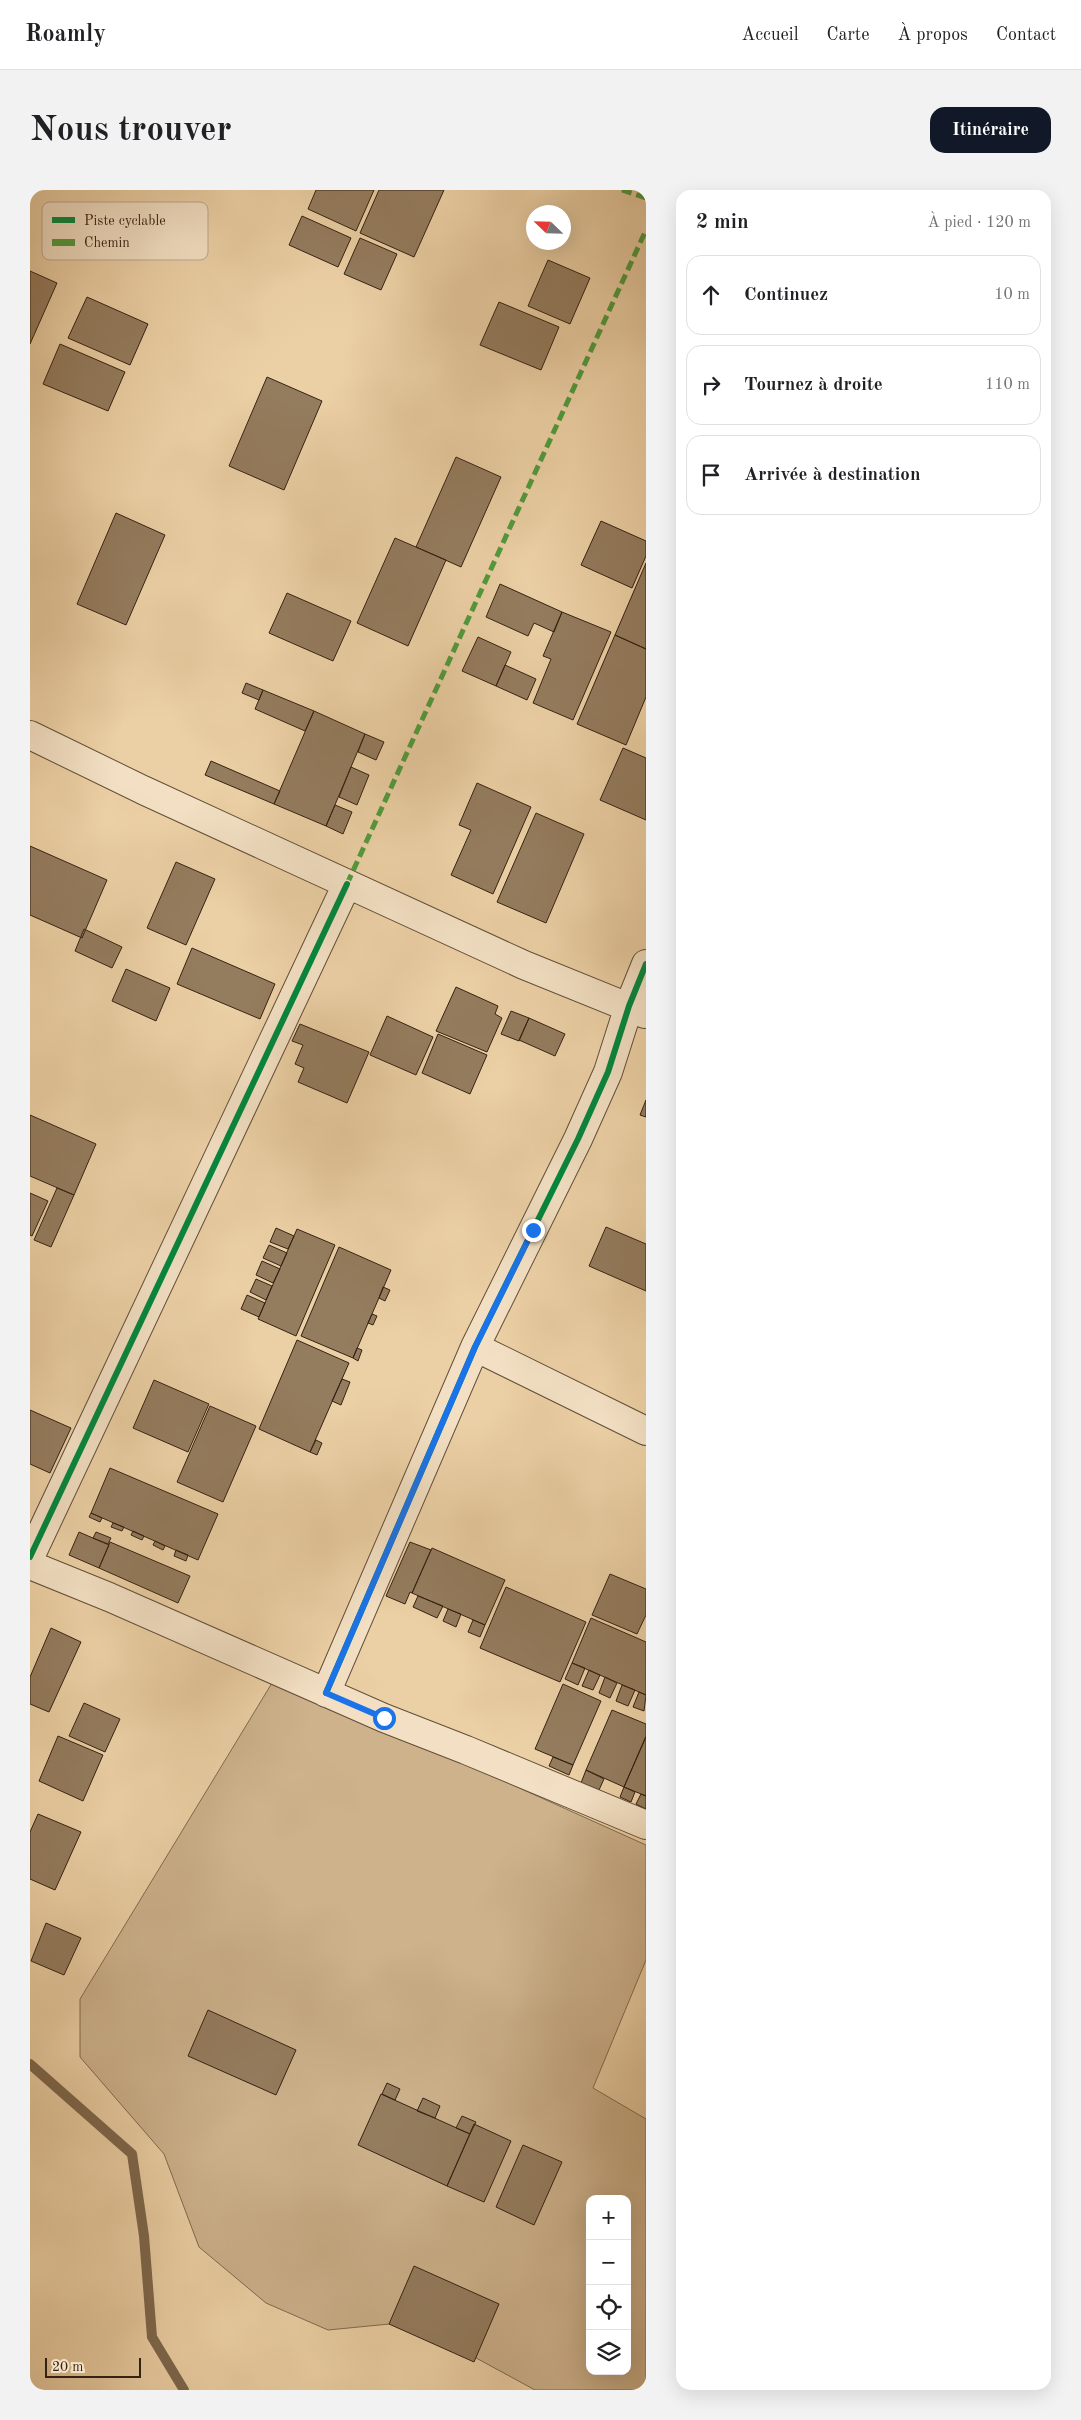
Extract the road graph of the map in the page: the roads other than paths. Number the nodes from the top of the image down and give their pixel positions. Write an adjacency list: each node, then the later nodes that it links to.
1 (30, 735): 2 (street)
2 (347, 884): 4 (street); 7 (street)
3 (646, 964): 4 (street)
4 (638, 1010): 5 (street)
5 (475, 1347): 6 (street); 9 (street)
6 (646, 1431)
7 (30, 1557)
8 (30, 1565): 9 (street)
9 (326, 1693): 10 (street)
10 (646, 1825)

